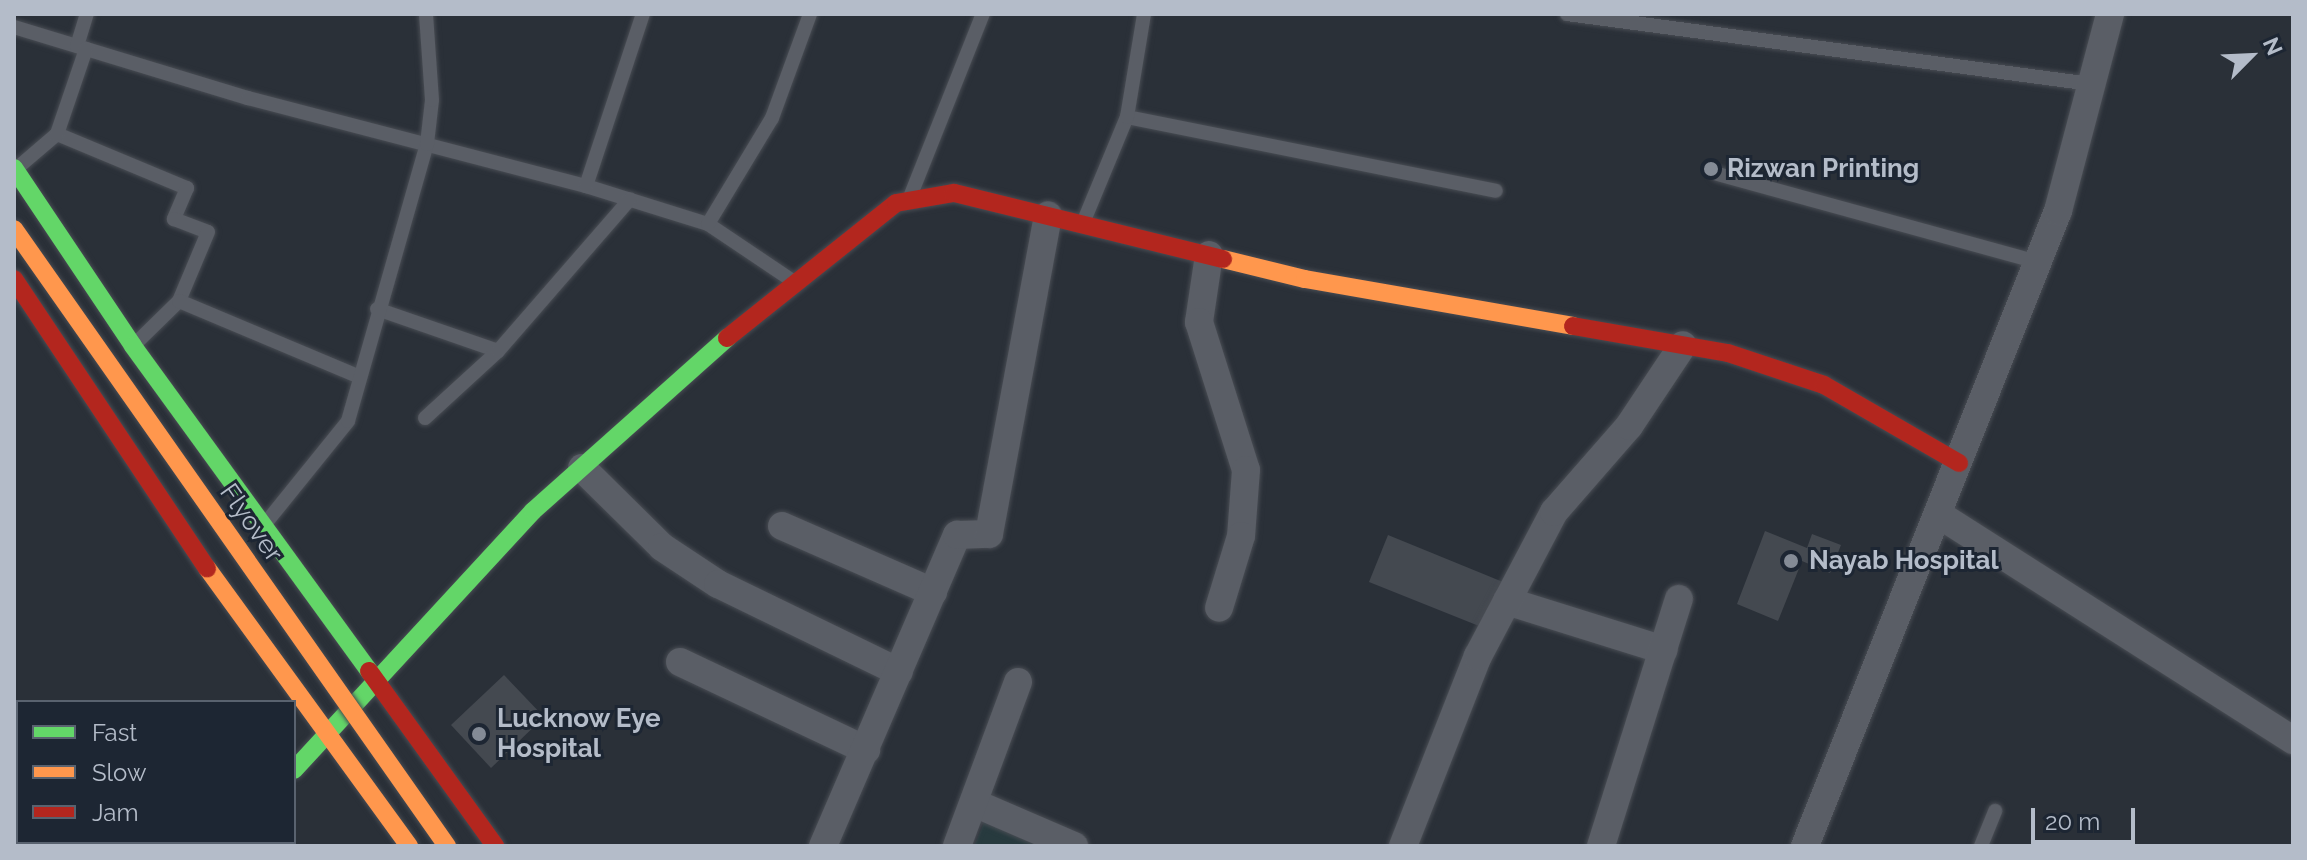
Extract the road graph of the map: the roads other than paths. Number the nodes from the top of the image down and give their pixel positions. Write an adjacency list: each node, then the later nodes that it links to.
1 (87, 14): 11 (lane)
2 (426, 14): 15 (lane)
3 (643, 14): 18 (lane)
4 (810, 14): 23 (lane)
5 (983, 14): 21 (lane)
6 (1144, 14): 13 (lane)
7 (1567, 14): 9 (lane)
8 (2110, 14): 12 (street)
9 (1666, 20): 12 (lane)
10 (14, 27): 11 (lane)
11 (81, 48): 14 (lane); 15 (lane)
12 (2091, 84): 27 (street)
13 (1127, 117): 19 (lane); 24 (lane)
14 (57, 134): 16 (lane); 30 (lane)
15 (427, 144): 18 (lane); 31 (lane)
16 (15, 169): 33 (main road)
17 (1718, 174): 27 (lane)
18 (586, 186): 20 (lane)
19 (1496, 191)
20 (630, 199): 23 (lane); 34 (lane)
21 (908, 201): 22 (main road); 29 (main road)
22 (1048, 215): 24 (main road); 43 (street)
23 (708, 224): 29 (lane)
24 (1082, 224): 26 (main road)
25 (14, 229): 59 (main road, Flyover, bridge)
26 (1209, 255): 32 (main road); 46 (street)
27 (2038, 262): 38 (street)
28 (14, 279): 36 (main road)
29 (793, 282): 39 (main road)
30 (179, 301): 33 (lane); 35 (lane)
31 (377, 309): 34 (lane); 35 (lane)
32 (1683, 345): 38 (main road); 45 (street)
33 (133, 346): 36 (lane); 41 (main road)
34 (498, 351): 37 (lane)
35 (357, 376): 41 (lane)
36 (80, 381): 52 (main road)
37 (425, 418)
38 (1959, 463): 40 (street)
39 (582, 468): 49 (street); 50 (main road)
40 (1938, 514): 53 (street); 66 (street)
41 (263, 526): 50 (main road)
42 (782, 526): 43 (street)
43 (933, 592): 49 (street)
44 (1679, 599): 47 (street)
45 (1507, 601): 47 (street); 64 (street)
46 (1219, 608)
47 (1663, 650): 65 (street)
48 (680, 662): 54 (street)
49 (899, 672): 54 (street)
50 (376, 680): 52 (main road); 60 (main road)
51 (1018, 682): 56 (street)
52 (330, 735): 55 (main road); 58 (main road)
53 (2293, 740)
54 (866, 750): 61 (street)
55 (296, 768)
56 (974, 803): 62 (street); 63 (street)
57 (1995, 811): 67 (lane)
58 (409, 846)
59 (447, 846)
60 (495, 846)
61 (823, 846)
62 (957, 846)
63 (1074, 846)
64 (1403, 846)
65 (1603, 846)
66 (1805, 846)
67 (1981, 846)

